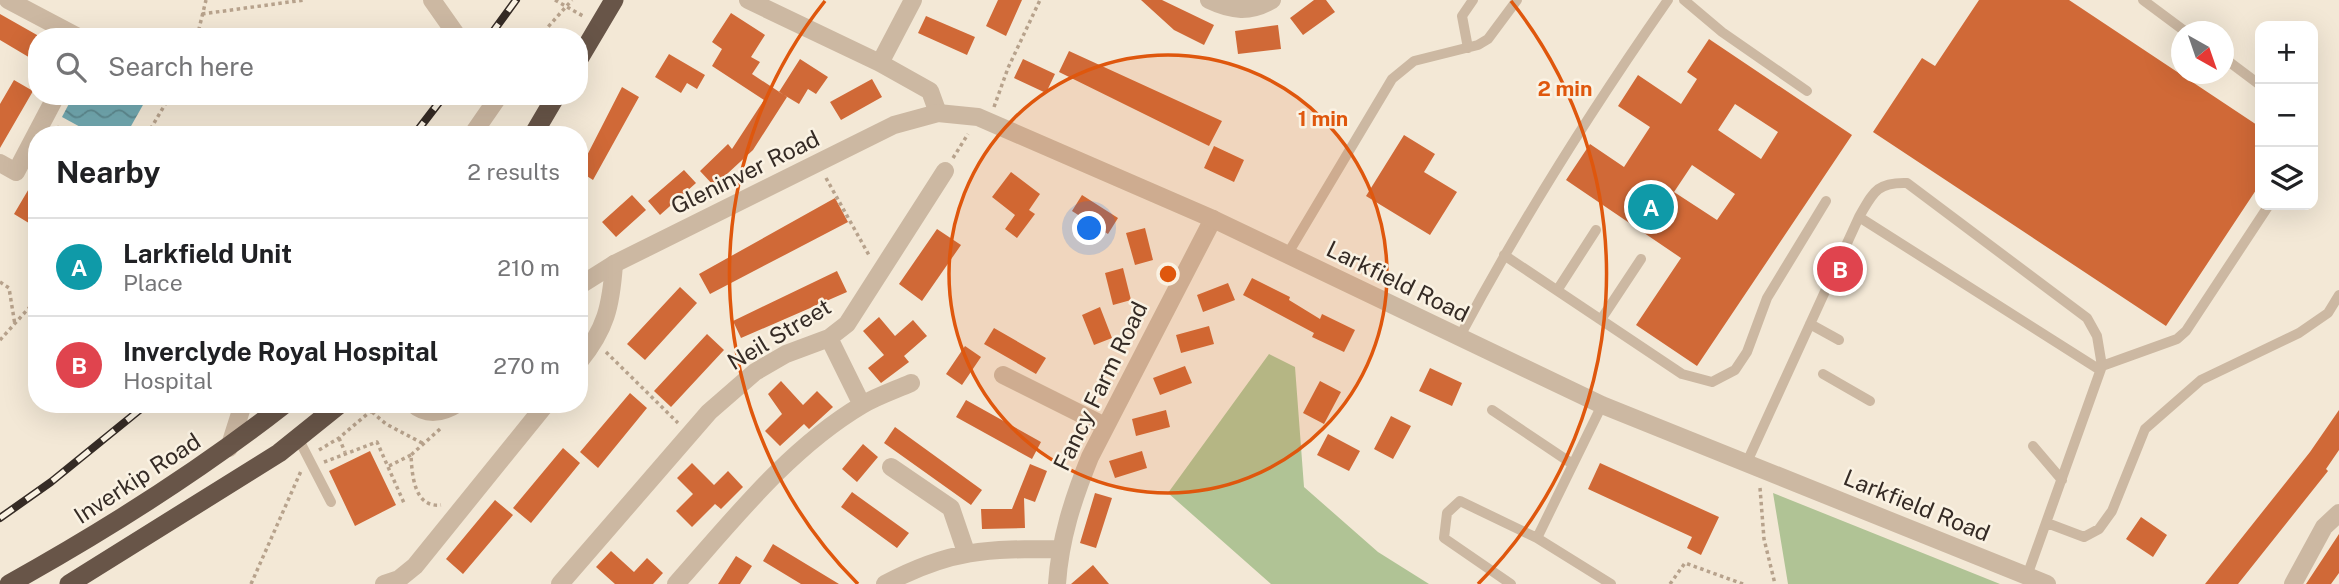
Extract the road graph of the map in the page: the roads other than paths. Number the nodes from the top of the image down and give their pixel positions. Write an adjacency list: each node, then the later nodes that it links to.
1 (8, 0): 14 (street)
2 (432, 0): 15 (street)
3 (614, 0): 16 (highway)
4 (748, 0): 18 (street)
5 (913, 0): 18 (street)
6 (1209, 0): 7 (street)
7 (1272, 0)
8 (1473, 0): 17 (lane)
9 (1517, 0): 17 (lane)
10 (1668, 0): 38 (lane)
11 (1685, 0): 21 (lane)
12 (2143, 0): 13 (lane)
13 (2171, 21)
14 (61, 28)
15 (452, 28)
16 (588, 45)
17 (1468, 48): 37 (lane)
18 (880, 63): 25 (street)
19 (2234, 66): 20 (lane)
20 (2259, 84)
21 (1807, 91)
22 (51, 105): 26 (street)
23 (493, 105): 27 (street)
24 (551, 105): 28 (highway)
25 (938, 113): 35 (street, Larkfield Road); 40 (street, Gleninver Road)
26 (40, 126)
27 (478, 126)
28 (538, 126)
29 (28, 149): 30 (street)
30 (0, 163)
31 (945, 172): 46 (street, Neil Street)
32 (1826, 201): 44 (lane)
33 (2266, 210): 50 (lane)
34 (1859, 217): 45 (lane); 50 (lane); 50 (lane)
35 (1213, 219): 37 (street, Larkfield Road); 62 (street, Fancy Farm Road)
36 (1596, 230): 42 (lane)
37 (1287, 255): 47 (street, Larkfield Road)
38 (1504, 255): 42 (lane); 47 (lane)
39 (1642, 259): 44 (lane)
40 (614, 264): 41 (street, Gleninver Road); 49 (street)
41 (588, 280)
42 (1558, 289): 44 (lane)
43 (2339, 295): 72 (lane)
44 (1602, 318)
45 (1810, 324): 48 (lane); 67 (lane)
46 (829, 338): 55 (street); 80 (street, Neil Street)
47 (1459, 338): 56 (street, Larkfield Road)
48 (1839, 340)
49 (588, 351)
50 (2101, 368): 69 (lane)
51 (1823, 374): 54 (lane)
52 (1003, 375): 62 (street)
53 (911, 383): 55 (street)
54 (1870, 401)
55 (862, 405): 81 (street)
56 (1602, 405): 66 (lane); 67 (street, Larkfield Road)
57 (1492, 410): 66 (lane)
58 (240, 413): 65 (street)
59 (274, 413): 65 (highway, Inverkip Road)
60 (329, 413): 63 (highway)
61 (539, 413): 79 (street)
62 (1105, 426): 74 (street, Fancy Farm Road)
63 (298, 438): 70 (lane); 78 (highway)
64 (2033, 446): 69 (lane)
65 (229, 448): 77 (highway, Inverkip Road)
66 (1571, 463): 73 (lane)
67 (1754, 465): 76 (street, Larkfield Road)
68 (891, 467): 75 (street)
69 (2062, 480): 72 (lane)
70 (331, 502)
71 (2339, 513): 87 (street)
72 (2046, 523): 76 (lane)
73 (1536, 538): 84 (lane); 85 (lane)
74 (1060, 549): 75 (street); 83 (street, Fancy Farm Road)
75 (966, 552): 82 (street)
76 (2027, 576): 86 (street, Larkfield Road)
77 (9, 584)
78 (69, 584)
79 (384, 584)
80 (561, 584)
81 (676, 584)
82 (884, 584)
83 (1058, 584)
84 (1511, 584)
85 (1611, 584)
86 (2047, 584)
87 (2293, 584)

